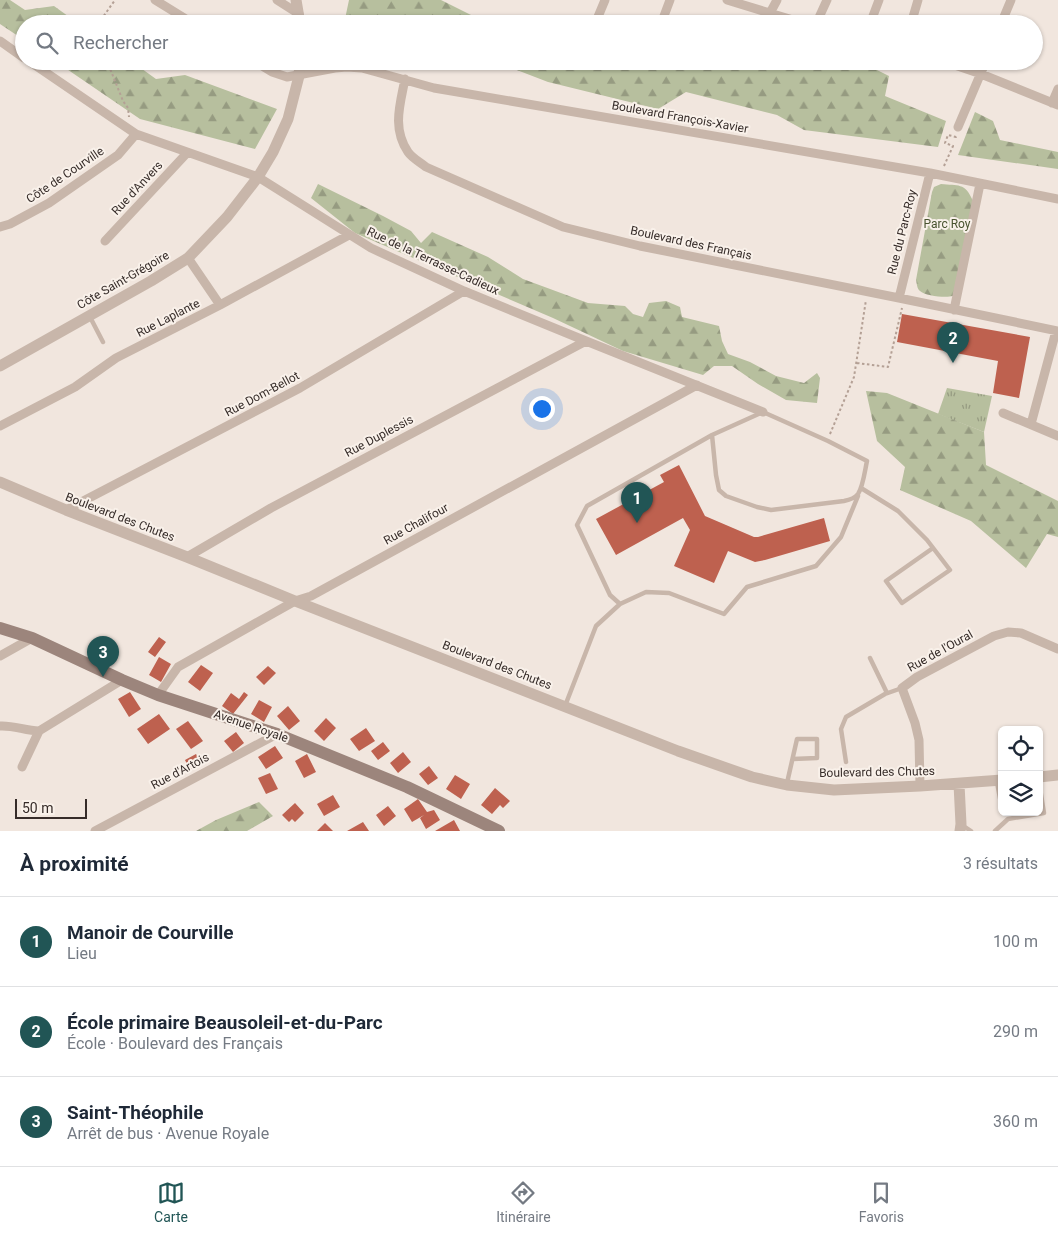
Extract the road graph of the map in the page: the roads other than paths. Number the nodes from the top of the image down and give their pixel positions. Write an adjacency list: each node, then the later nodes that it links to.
1 (156, 0): 14 (street)
2 (277, 0): 15 (street)
3 (296, 0): 16 (street)
4 (605, 0): 17 (street)
5 (670, 0): 18 (street)
6 (727, 0): 12 (street)
7 (777, 0): 13 (street)
8 (827, 0): 20 (street)
9 (879, 0): 21 (street)
10 (918, 0): 22 (street)
11 (1011, 0): 23 (street)
12 (747, 3): 13 (street)
13 (770, 13): 19 (street)
14 (180, 15)
15 (294, 15)
16 (298, 15)
17 (599, 15)
18 (664, 15)
19 (777, 15)
20 (820, 15)
21 (873, 15)
22 (913, 15)
23 (1005, 15)
24 (0, 41): 25 (street)
25 (15, 52)
26 (42, 70): 39 (street, Rue de la Terrasse-Cadieux)
27 (269, 70): 34 (street, Boulevard François-Xavier)
28 (299, 70): 34 (street, Côte Saint-Grégoire)
29 (331, 70): 34 (street, Boulevard François-Xavier)
30 (370, 70): 35 (street, Boulevard François-Xavier)
31 (969, 70): 33 (street)
32 (983, 70): 33 (street)
33 (981, 74): 37 (street); 38 (street)
34 (299, 76): 42 (street, Côte Saint-Grégoire)
35 (405, 79): 41 (street, Boulevard François-Xavier); 50 (street, Boulevard des Français)
36 (1058, 88): 37 (street)
37 (1055, 104)
38 (958, 127)
39 (136, 134): 40 (street, Rue de la Terrasse-Cadieux); 45 (street, Côte de Courville)
40 (187, 153): 42 (street, Rue de la Terrasse-Cadieux); 47 (street, Rue d'Anvers)
41 (930, 173): 43 (street, Boulevard François-Xavier); 50 (street, Rue du Parc-Roy)
42 (258, 177): 46 (street, Rue de la Terrasse-Cadieux); 48 (street, Côte Saint-Grégoire)
43 (980, 184): 44 (street, Boulevard François-Xavier); 52 (street)
44 (1058, 199)
45 (0, 227)
46 (349, 234): 49 (street, Rue de la Terrasse-Cadieux); 51 (street, Rue Laplante)
47 (105, 241)
48 (188, 258): 51 (street); 53 (street, Côte Saint-Grégoire)
49 (464, 291): 55 (street, Rue de la Terrasse-Cadieux); 68 (street, Rue Dom-Bellot)
50 (901, 299): 52 (street, Boulevard des Français)
51 (220, 305): 62 (street, Rue Laplante)
52 (954, 310): 54 (street, Boulevard des Français)
53 (89, 316): 56 (lane); 57 (street, Côte Saint-Grégoire)
54 (1057, 331): 61 (street)
55 (586, 341): 58 (street, Rue de la Terrasse-Cadieux); 70 (street, Rue Duplessis)
56 (104, 342)
57 (0, 366)
58 (697, 386): 59 (street, Rue de la Terrasse-Cadieux); 71 (street, Rue Chalifour)
59 (762, 412): 63 (lane); 66 (lane)
60 (1003, 413): 61 (street)
61 (1031, 424): 64 (street)
62 (0, 426)
63 (712, 435): 67 (lane); 72 (lane)
64 (1058, 436)
65 (0, 482): 68 (street, Boulevard des Chutes)
66 (861, 488): 67 (lane); 69 (lane)
67 (858, 494): 72 (lane)
68 (66, 510): 70 (street, Boulevard des Chutes)
69 (933, 548): 69 (lane)
70 (187, 557): 71 (street, Boulevard des Chutes)
71 (295, 601): 81 (street, Rue Chalifour); 82 (street, Boulevard des Chutes)
72 (620, 604): 82 (lane)
73 (0, 628): 74 (main road, Avenue Royale)
74 (32, 638): 76 (street); 78 (main road, Avenue Royale)
75 (1058, 649): 79 (street, Rue de l'Oural)
76 (0, 656)
77 (870, 658): 80 (lane)
78 (122, 680): 81 (main road, Avenue Royale); 84 (street)
79 (902, 688): 80 (lane); 94 (street, Rue de l'Oural)
80 (887, 693): 87 (lane)
81 (158, 695): 85 (main road, Avenue Royale)
82 (564, 706): 93 (street, Boulevard des Chutes)
83 (0, 726): 84 (street)
84 (39, 731): 88 (street)
85 (277, 734): 99 (street, Rue d'Artois); 100 (main road, Avenue Royale)
86 (793, 759): 86 (lane); 93 (lane)
87 (846, 762)
88 (22, 767)
89 (1058, 775): 90 (street)
90 (1043, 777)
91 (998, 780): 92 (street, Boulevard des Chutes)
92 (959, 784): 94 (street, Boulevard des Chutes); 98 (street)
93 (786, 785): 94 (street, Boulevard des Chutes)
94 (920, 786)
95 (1006, 816): 97 (lane)
96 (1026, 816): 97 (lane)
97 (1008, 819): 102 (lane)
98 (961, 828): 101 (lane)
99 (95, 831)
100 (499, 831)
101 (972, 831)
102 (995, 831)

